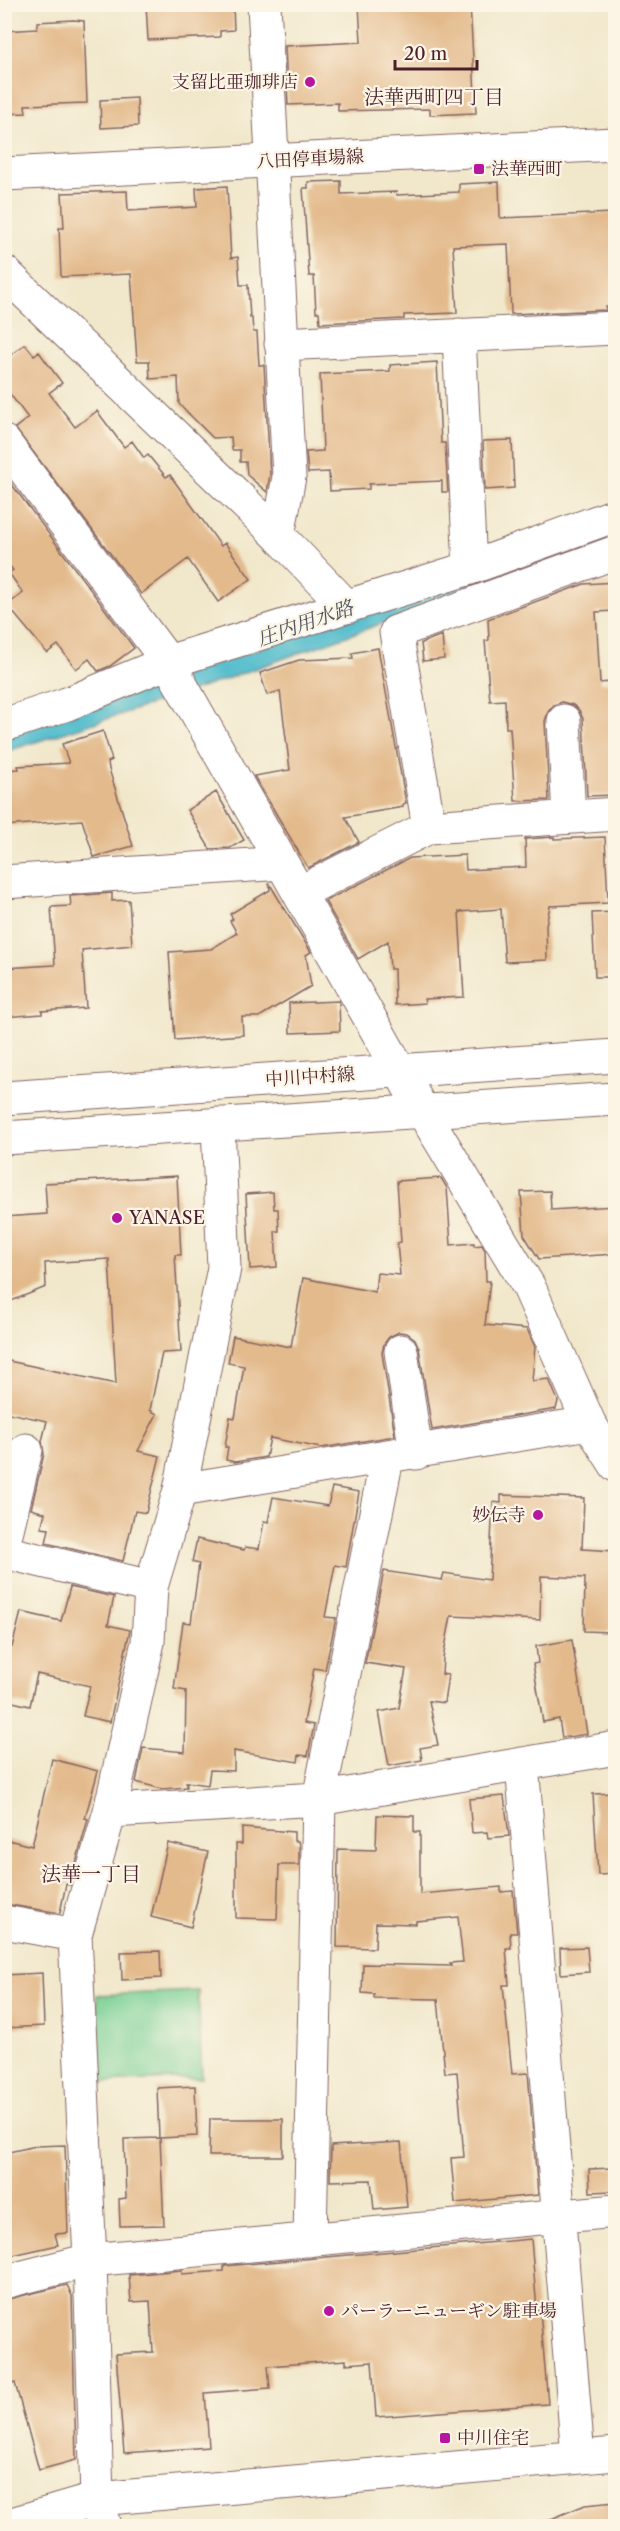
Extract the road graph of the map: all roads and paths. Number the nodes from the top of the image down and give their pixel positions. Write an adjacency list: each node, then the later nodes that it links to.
1 (264, 4): 3 (street)
2 (615, 144): 3 (street, 八田停車場線)
3 (272, 161): 4 (street, 八田停車場線); 8 (street)
4 (4, 174)
5 (4, 272): 11 (street)
6 (615, 328): 7 (street)
7 (459, 335): 8 (street); 13 (street)
8 (281, 344): 11 (street)
9 (4, 442): 15 (street)
10 (615, 515): 13 (street)
11 (278, 535): 14 (street)
12 (615, 552): 20 (street)
13 (470, 568): 14 (street)
14 (347, 607): 15 (street)
15 (176, 677): 17 (street); 21 (street)
16 (564, 721): 19 (street)
17 (4, 725)
18 (615, 814): 19 (street)
19 (569, 817): 20 (street)
20 (429, 827): 23 (street)
21 (282, 863): 22 (street); 23 (street)
22 (4, 882)
23 (299, 893): 25 (street)
24 (615, 1056): 25 (street, 中川中村線)
25 (400, 1072): 26 (street, 中川中村線); 28 (street)
26 (4, 1098)
27 (615, 1099): 28 (street)
28 (422, 1110): 29 (street); 32 (street)
29 (218, 1124): 30 (street); 35 (street)
30 (4, 1138)
31 (401, 1351): 34 (street)
32 (607, 1445): 34 (street)
33 (26, 1450): 36 (street)
34 (401, 1455): 35 (street); 41 (street)
35 (180, 1490): 38 (street)
36 (4, 1542)
37 (4, 1552): 38 (street)
38 (152, 1587): 42 (street)
39 (615, 1748): 40 (street)
40 (522, 1764): 41 (street); 46 (street)
41 (319, 1800): 42 (street); 47 (street)
42 (110, 1811): 44 (street)
43 (4, 1922): 44 (street)
44 (75, 1935): 48 (street)
45 (615, 2211): 46 (street)
46 (560, 2216): 47 (street); 51 (street)
47 (310, 2240): 48 (street)
48 (90, 2260): 49 (street); 52 (street)
49 (4, 2282)
50 (615, 2454): 51 (street)
51 (578, 2457): 52 (street)
52 (100, 2513): 53 (street)
53 (5, 2526)

